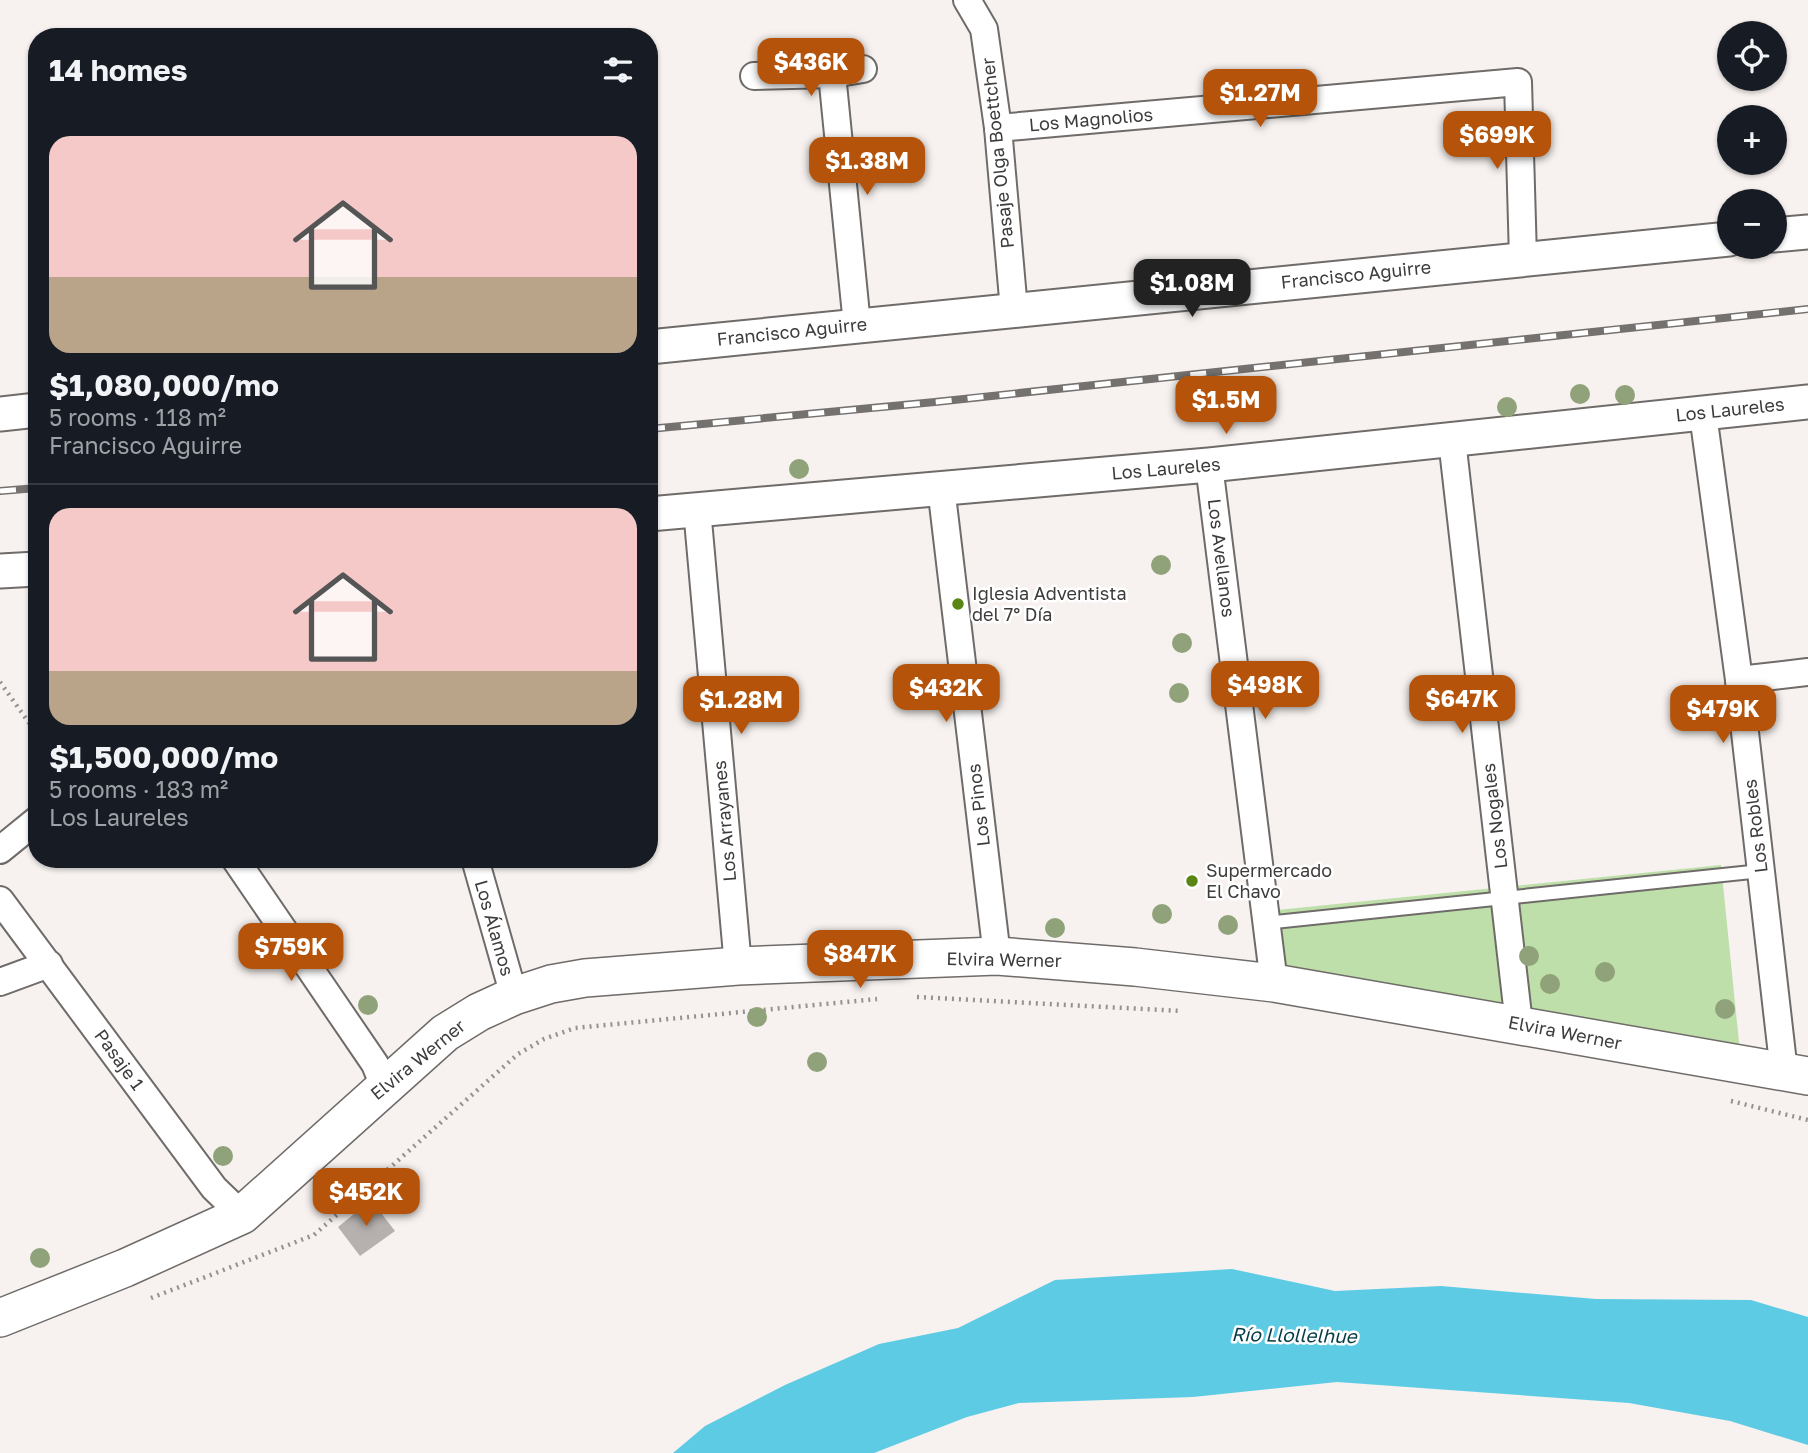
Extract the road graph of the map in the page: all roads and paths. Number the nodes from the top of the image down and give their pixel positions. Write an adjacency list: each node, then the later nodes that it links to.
1 (967, 0): 5 (street, Pasaje Olga Boettcher)
2 (863, 69): 3 (street)
3 (832, 74): 4 (street); 11 (street)
4 (754, 76)
5 (998, 128): 9 (street, Los Magnolios); 10 (street, Pasaje Olga Boettcher)
6 (1808, 232): 7 (street)
7 (1787, 234)
8 (1717, 240): 9 (street, Francisco Aguirre)
9 (1523, 258): 10 (street, Francisco Aguirre)
10 (1014, 310): 11 (street, Francisco Aguirre)
11 (857, 325): 12 (street, Francisco Aguirre)
12 (658, 346)
13 (1808, 402): 16 (street, Los Laureles)
14 (28, 411): 15 (street)
15 (0, 414)
16 (1703, 414): 17 (street, Los Laureles); 25 (street, Los Robles)
17 (1451, 440): 18 (street, Los Laureles); 33 (street, Los Nogales)
18 (1209, 465): 19 (street, Los Laureles); 35 (street, Los Avellanos)
19 (941, 487): 20 (street, Los Laureles); 36 (street, Los Pinos)
20 (697, 509): 21 (street, Los Laureles); 38 (street, Los Arrayanes)
21 (658, 513)
22 (28, 569): 23 (street)
23 (0, 571)
24 (1808, 672): 25 (street)
25 (1739, 680): 32 (street, Los Robles)
26 (0, 682): 27 (path)
27 (28, 721)
28 (28, 827): 29 (street)
29 (0, 850)
30 (241, 868): 47 (street)
31 (478, 868): 41 (street, Los Álamos)
32 (1761, 871): 33 (lane); 46 (street, Los Robles)
33 (1505, 898): 35 (lane); 45 (street, Los Nogales)
34 (0, 900): 37 (street, Pasaje 1)
35 (1266, 923): 40 (street, Los Avellanos)
36 (997, 956): 38 (main road, Elvira Werner); 40 (main road, Elvira Werner)
37 (48, 964): 39 (street); 50 (street, Pasaje 1)
38 (738, 966): 41 (main road, Elvira Werner)
39 (0, 982)
40 (1274, 984): 45 (main road, Elvira Werner)
41 (514, 996): 47 (main road, Elvira Werner)
42 (903, 996): 44 (path)
43 (889, 998): 51 (path)
44 (1188, 1011)
45 (1519, 1024): 46 (main road, Elvira Werner)
46 (1796, 1074)
47 (384, 1086): 50 (main road, Elvira Werner)
48 (1729, 1101): 49 (path)
49 (1808, 1120)
50 (243, 1215): 52 (main road, Elvira Werner)
51 (138, 1303)
52 (0, 1318)

